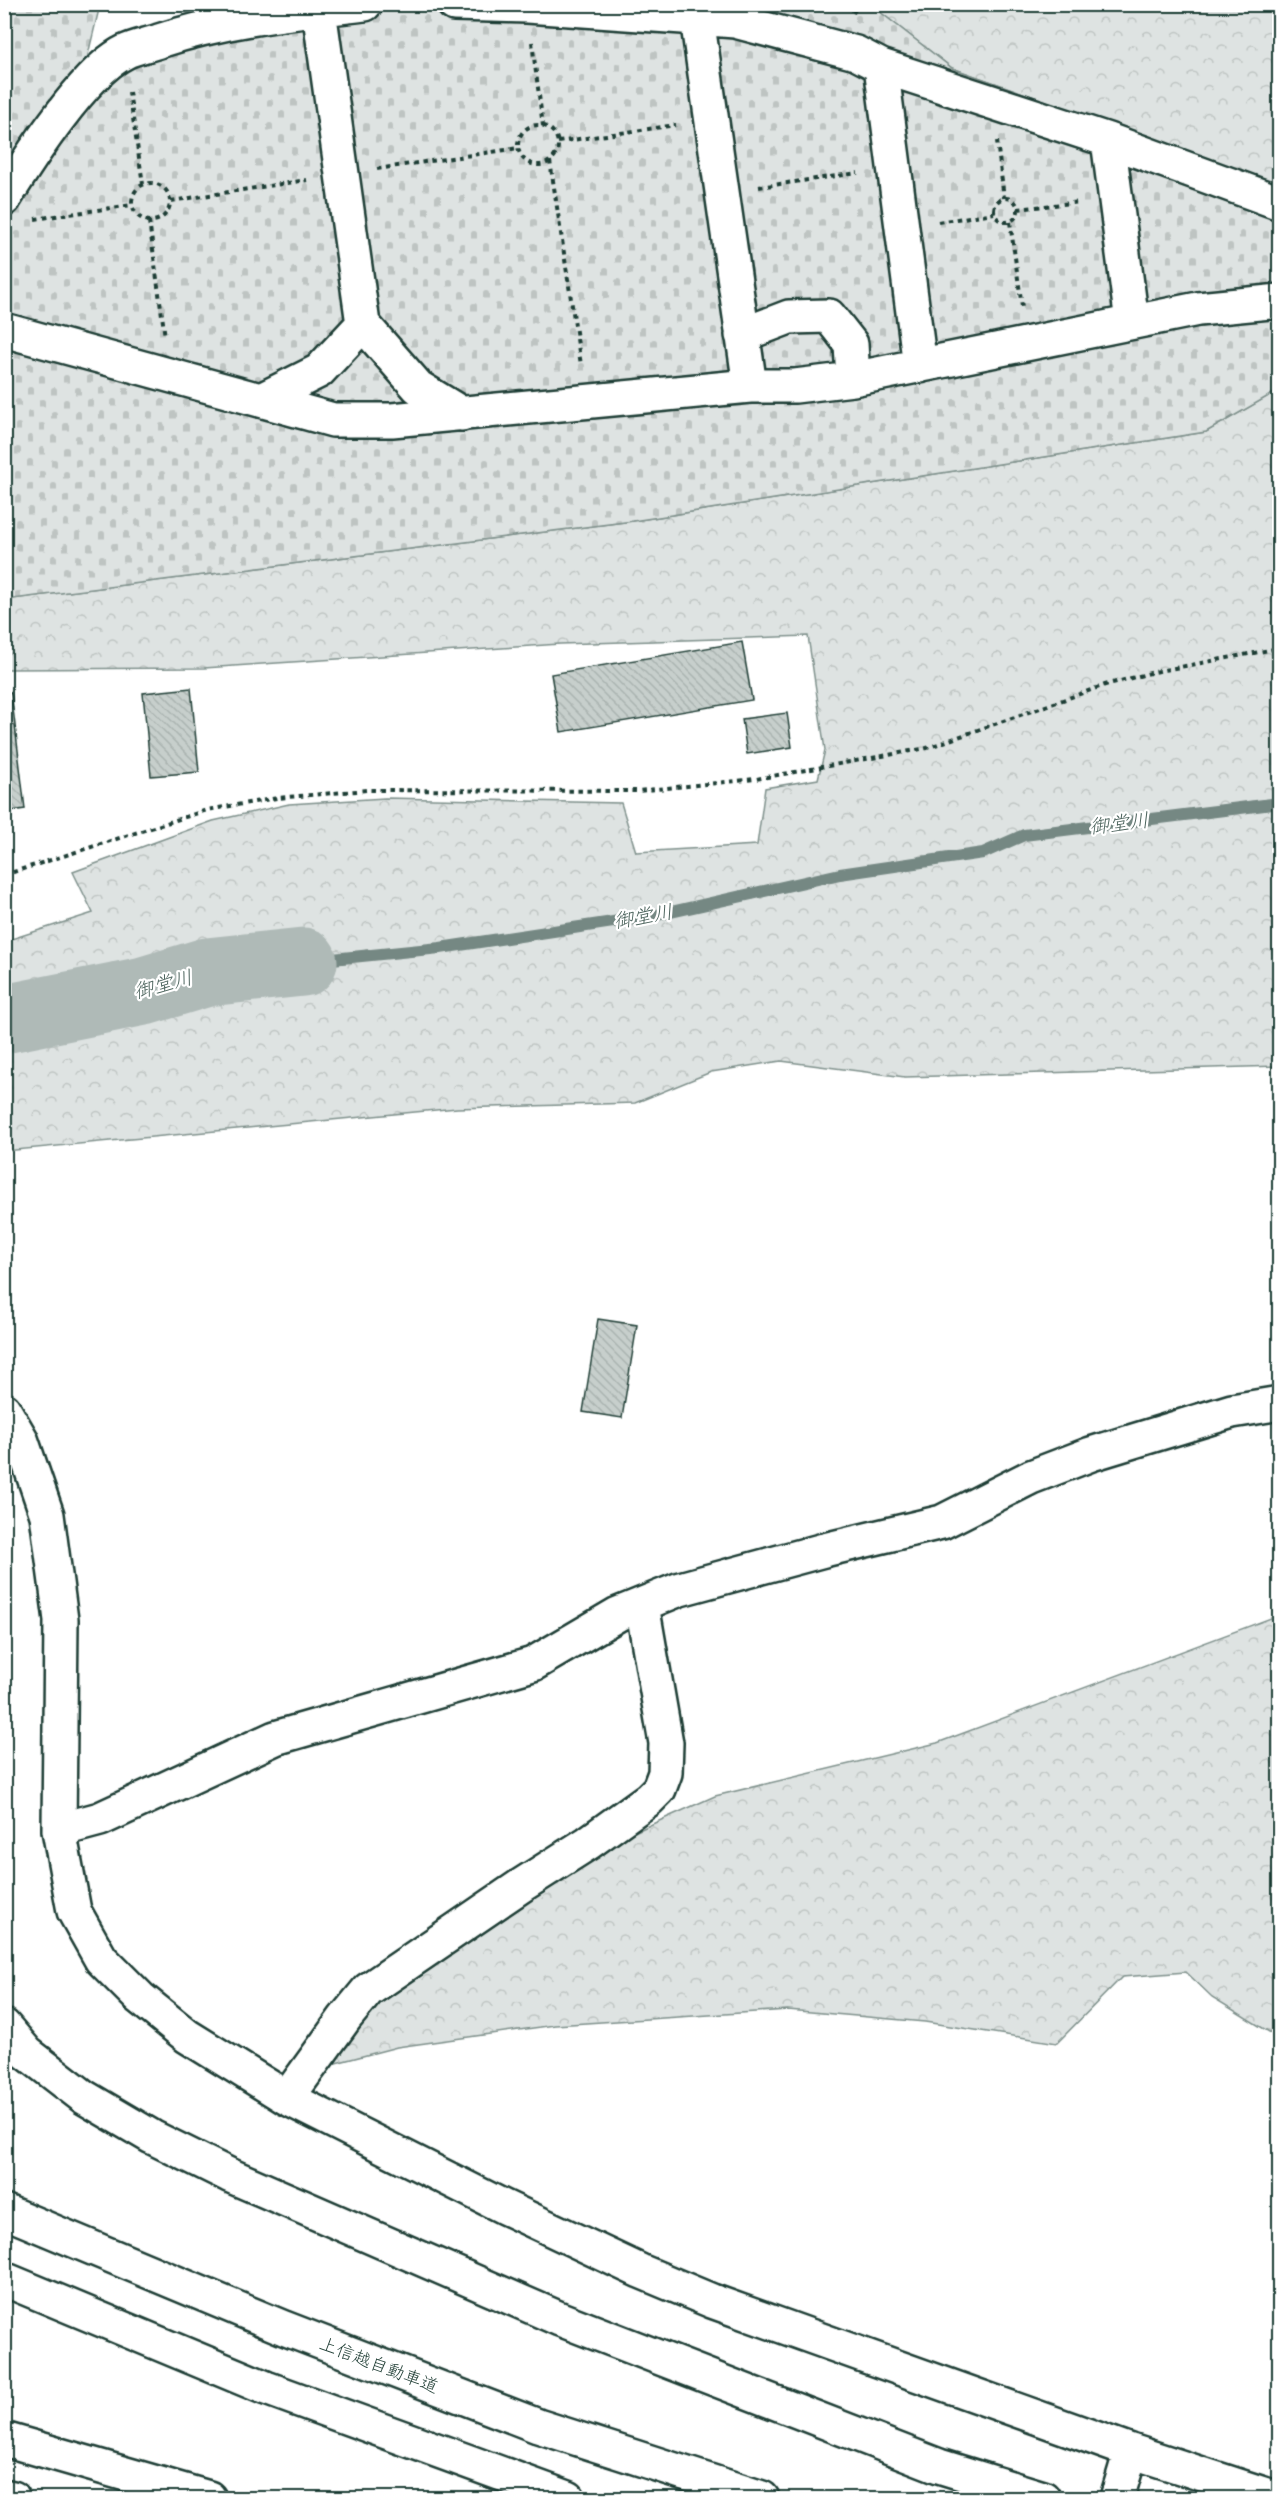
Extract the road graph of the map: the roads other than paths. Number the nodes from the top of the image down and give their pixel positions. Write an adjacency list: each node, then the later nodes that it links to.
1 (365, 4): 4 (main road)
2 (454, 4): 3 (main road)
3 (527, 6): 5 (main road)
4 (319, 10): 9 (main road); 12 (main road)
5 (698, 18): 6 (main road); 14 (main road)
6 (881, 66): 7 (main road); 15 (main road)
7 (1108, 140): 8 (main road); 11 (main road)
8 (1280, 203)
9 (16, 209)
10 (1280, 301): 11 (main road)
11 (1132, 322): 15 (main road)
12 (363, 324): 18 (main road); 19 (main road)
13 (4, 330): 18 (main road)
14 (742, 334): 16 (main road); 17 (main road)
15 (920, 366): 16 (main road)
16 (853, 379): 17 (main road)
17 (750, 386): 19 (main road)
18 (261, 400): 19 (main road)
19 (462, 414)
20 (1280, 1403): 22 (main road)
21 (4, 1410): 23 (main road)
22 (642, 1605): 23 (main road); 25 (main road)
23 (59, 1830): 25 (main road)
24 (4, 2026): 35 (main road)
25 (287, 2098): 29 (main road)
26 (4, 2211): 34 (main road, 上信越自動車道)
27 (4, 2279): 33 (main road)
28 (4, 2439): 32 (main road)
29 (1124, 2473): 36 (main road)
30 (4, 2496): 31 (main road)
31 (13, 2499)
32 (208, 2499)
33 (568, 2499)
34 (762, 2499)
35 (1043, 2499)
36 (1276, 2499)

